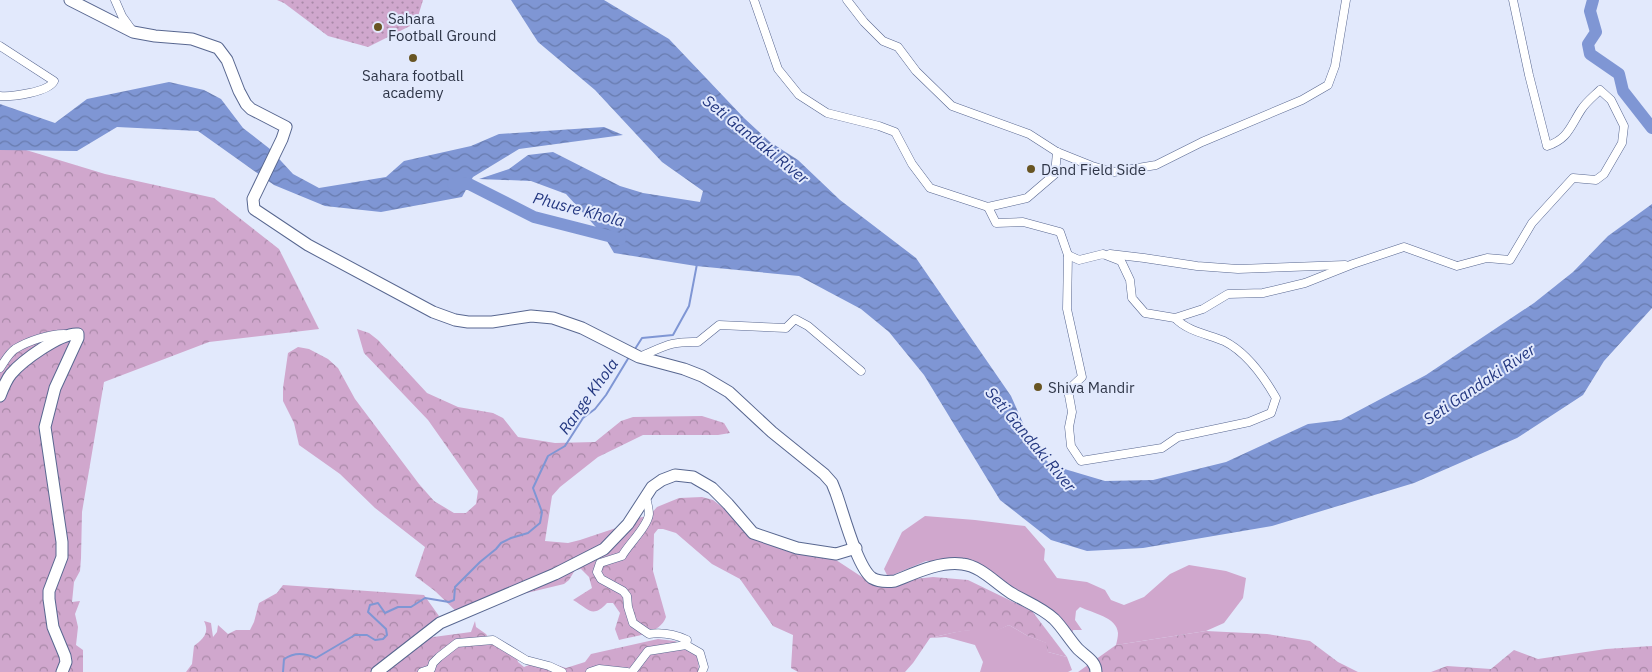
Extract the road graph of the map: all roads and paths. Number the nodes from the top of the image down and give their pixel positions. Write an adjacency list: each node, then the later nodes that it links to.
1 (70, 0): 7 (main road)
2 (115, 0): 7 (street)
3 (754, 0): 11 (street)
4 (847, 0): 10 (street)
5 (1346, 0): 10 (street)
6 (1513, 0): 14 (street)
7 (133, 32): 17 (main road)
8 (0, 46): 9 (street)
9 (0, 96)
10 (1057, 152): 11 (street)
11 (988, 207): 13 (street)
12 (1103, 254): 13 (street); 14 (street); 15 (street)
13 (1068, 255): 15 (street)
14 (1353, 264): 15 (street)
15 (1175, 318)
16 (69, 335): 18 (street); 20 (main road); 24 (main road)
17 (639, 357): 19 (street); 22 (main road)
18 (0, 368)
19 (861, 371)
20 (0, 396)
21 (646, 497): 22 (main road); 23 (street); 25 (main road)
22 (856, 548): 32 (main road)
23 (686, 645): 30 (street); 31 (street)
24 (62, 672)
25 (377, 672)
26 (422, 672): 27 (street)
27 (562, 672)
28 (590, 672): 29 (street)
29 (627, 672)
30 (632, 672)
31 (702, 672)
32 (1096, 672)

